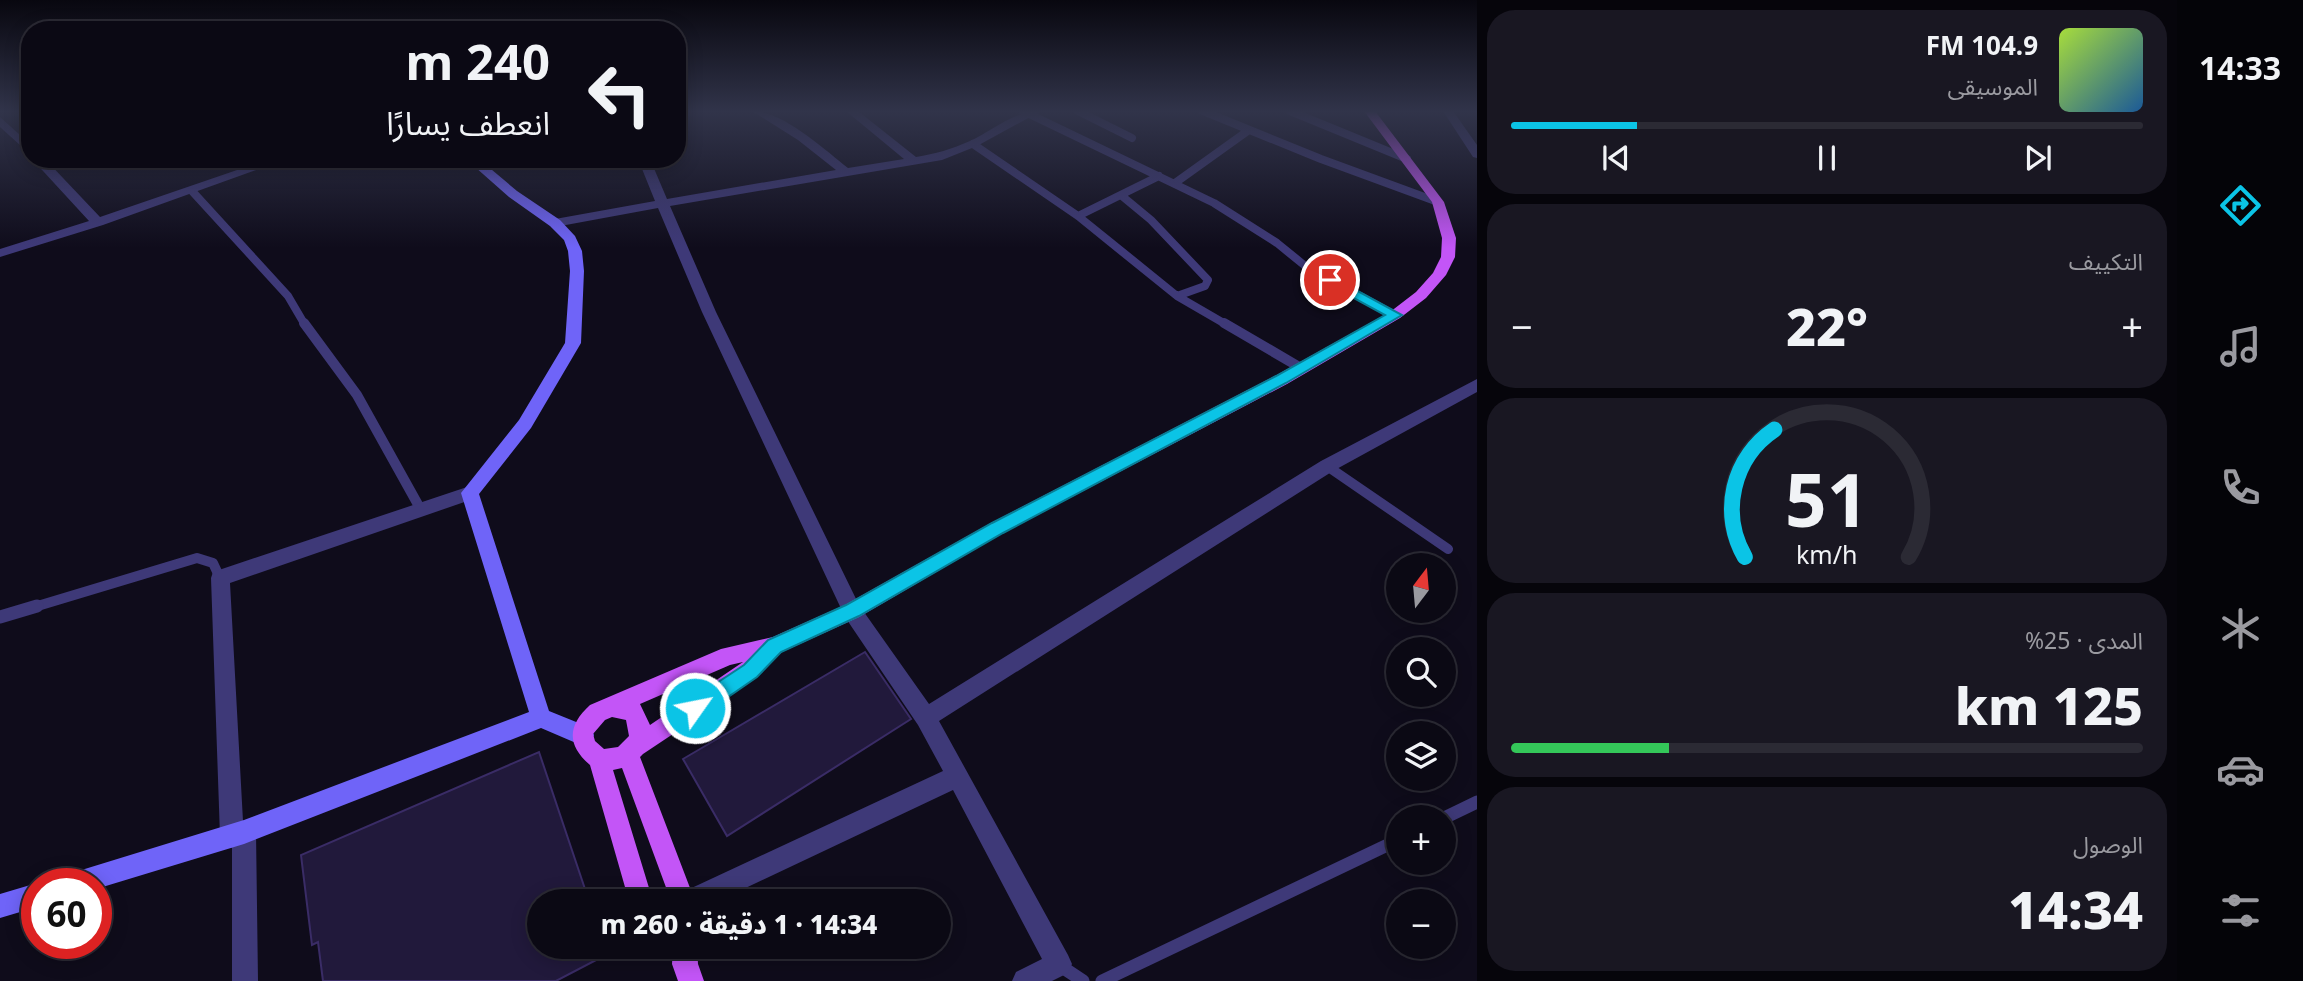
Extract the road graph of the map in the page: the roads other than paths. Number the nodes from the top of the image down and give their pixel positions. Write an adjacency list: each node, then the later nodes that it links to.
1 (826, 157): 15 (street)
2 (908, 157): 10 (street)
3 (932, 157): 10 (street)
4 (991, 157): 22 (lane)
5 (1120, 157): 16 (lane)
6 (1212, 157): 17 (lane)
7 (1319, 157): 20 (lane)
8 (1402, 157): 9 (lane)
9 (1407, 159): 20 (main road)
10 (915, 162): 15 (street)
11 (47, 168): 23 (street)
12 (256, 168): 18 (street)
13 (483, 168): 24 (street)
14 (648, 168): 21 (street)
15 (845, 171): 21 (street)
16 (1159, 176): 17 (lane); 19 (lane)
17 (1175, 183): 27 (lane)
18 (192, 191): 23 (street); 32 (lane)
19 (1122, 196): 22 (lane); 26 (lane)
20 (1438, 202): 27 (main road)
21 (663, 204): 24 (street); 35 (street)
22 (1077, 216): 26 (lane)
23 (98, 222): 25 (street)
24 (555, 223): 31 (street)
25 (0, 253)
26 (1177, 296): 28 (lane)
27 (1395, 315): 28 (main road)
28 (1301, 368): 35 (main road)
29 (1477, 385): 30 (street)
30 (1327, 466): 33 (lane); 40 (street)
31 (470, 493): 32 (street); 39 (street)
32 (421, 510): 34 (street)
33 (1448, 549)
34 (220, 578): 36 (lane); 47 (street)
35 (852, 611): 37 (main road); 40 (street)
36 (0, 617)
37 (775, 646): 38 (main road); 42 (main road)
38 (615, 705): 41 (main road); 42 (main road)
39 (541, 718): 41 (street); 47 (street)
40 (926, 718): 44 (street)
41 (583, 735): 43 (main road)
42 (632, 750): 43 (main road); 51 (main road)
43 (599, 759): 50 (main road)
44 (958, 776): 52 (street); 55 (street)
45 (1477, 802): 46 (lane)
46 (1456, 812)
47 (238, 834): 49 (street); 56 (street)
48 (1386, 846): 59 (lane)
49 (112, 873)
50 (637, 889)
51 (679, 889)
52 (718, 889)
53 (21, 900): 54 (street)
54 (0, 906)
55 (1059, 964): 57 (street); 58 (lane)
56 (245, 981)
57 (1026, 981)
58 (1083, 981)
59 (1102, 981)

